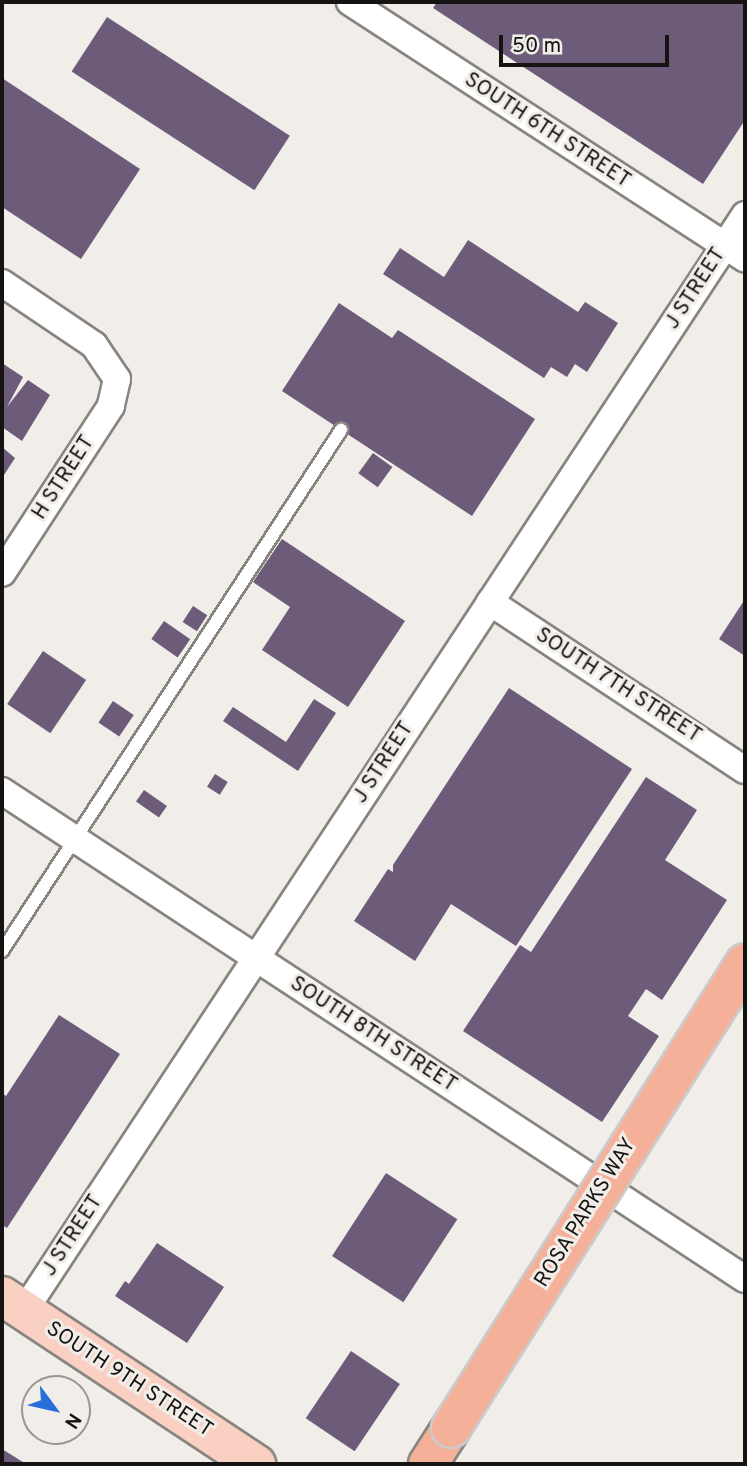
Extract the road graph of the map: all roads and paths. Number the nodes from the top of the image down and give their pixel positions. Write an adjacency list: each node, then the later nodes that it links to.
1 (350, 2): 3 (street, SOUTH 6TH STREET)
2 (745, 215): 3 (street, J STREET)
3 (735, 253): 7 (street, J STREET)
4 (2, 283): 6 (street, H STREET)
5 (341, 430): 10 (lane)
6 (2, 573)
7 (490, 602): 8 (street, SOUTH 7TH STREET); 12 (street, J STREET)
8 (745, 770)
9 (2, 791): 10 (street, SOUTH 8TH STREET)
10 (76, 839): 11 (lane); 12 (street, SOUTH 8TH STREET)
11 (2, 951)
12 (256, 958): 14 (street, SOUTH 8TH STREET); 15 (street, J STREET)
13 (745, 963): 17 (highway, ROSA PARKS WAY, bridge)
14 (745, 1279)
15 (13, 1304): 16 (main road, SOUTH 9TH STREET)
16 (256, 1464)
17 (428, 1464)

